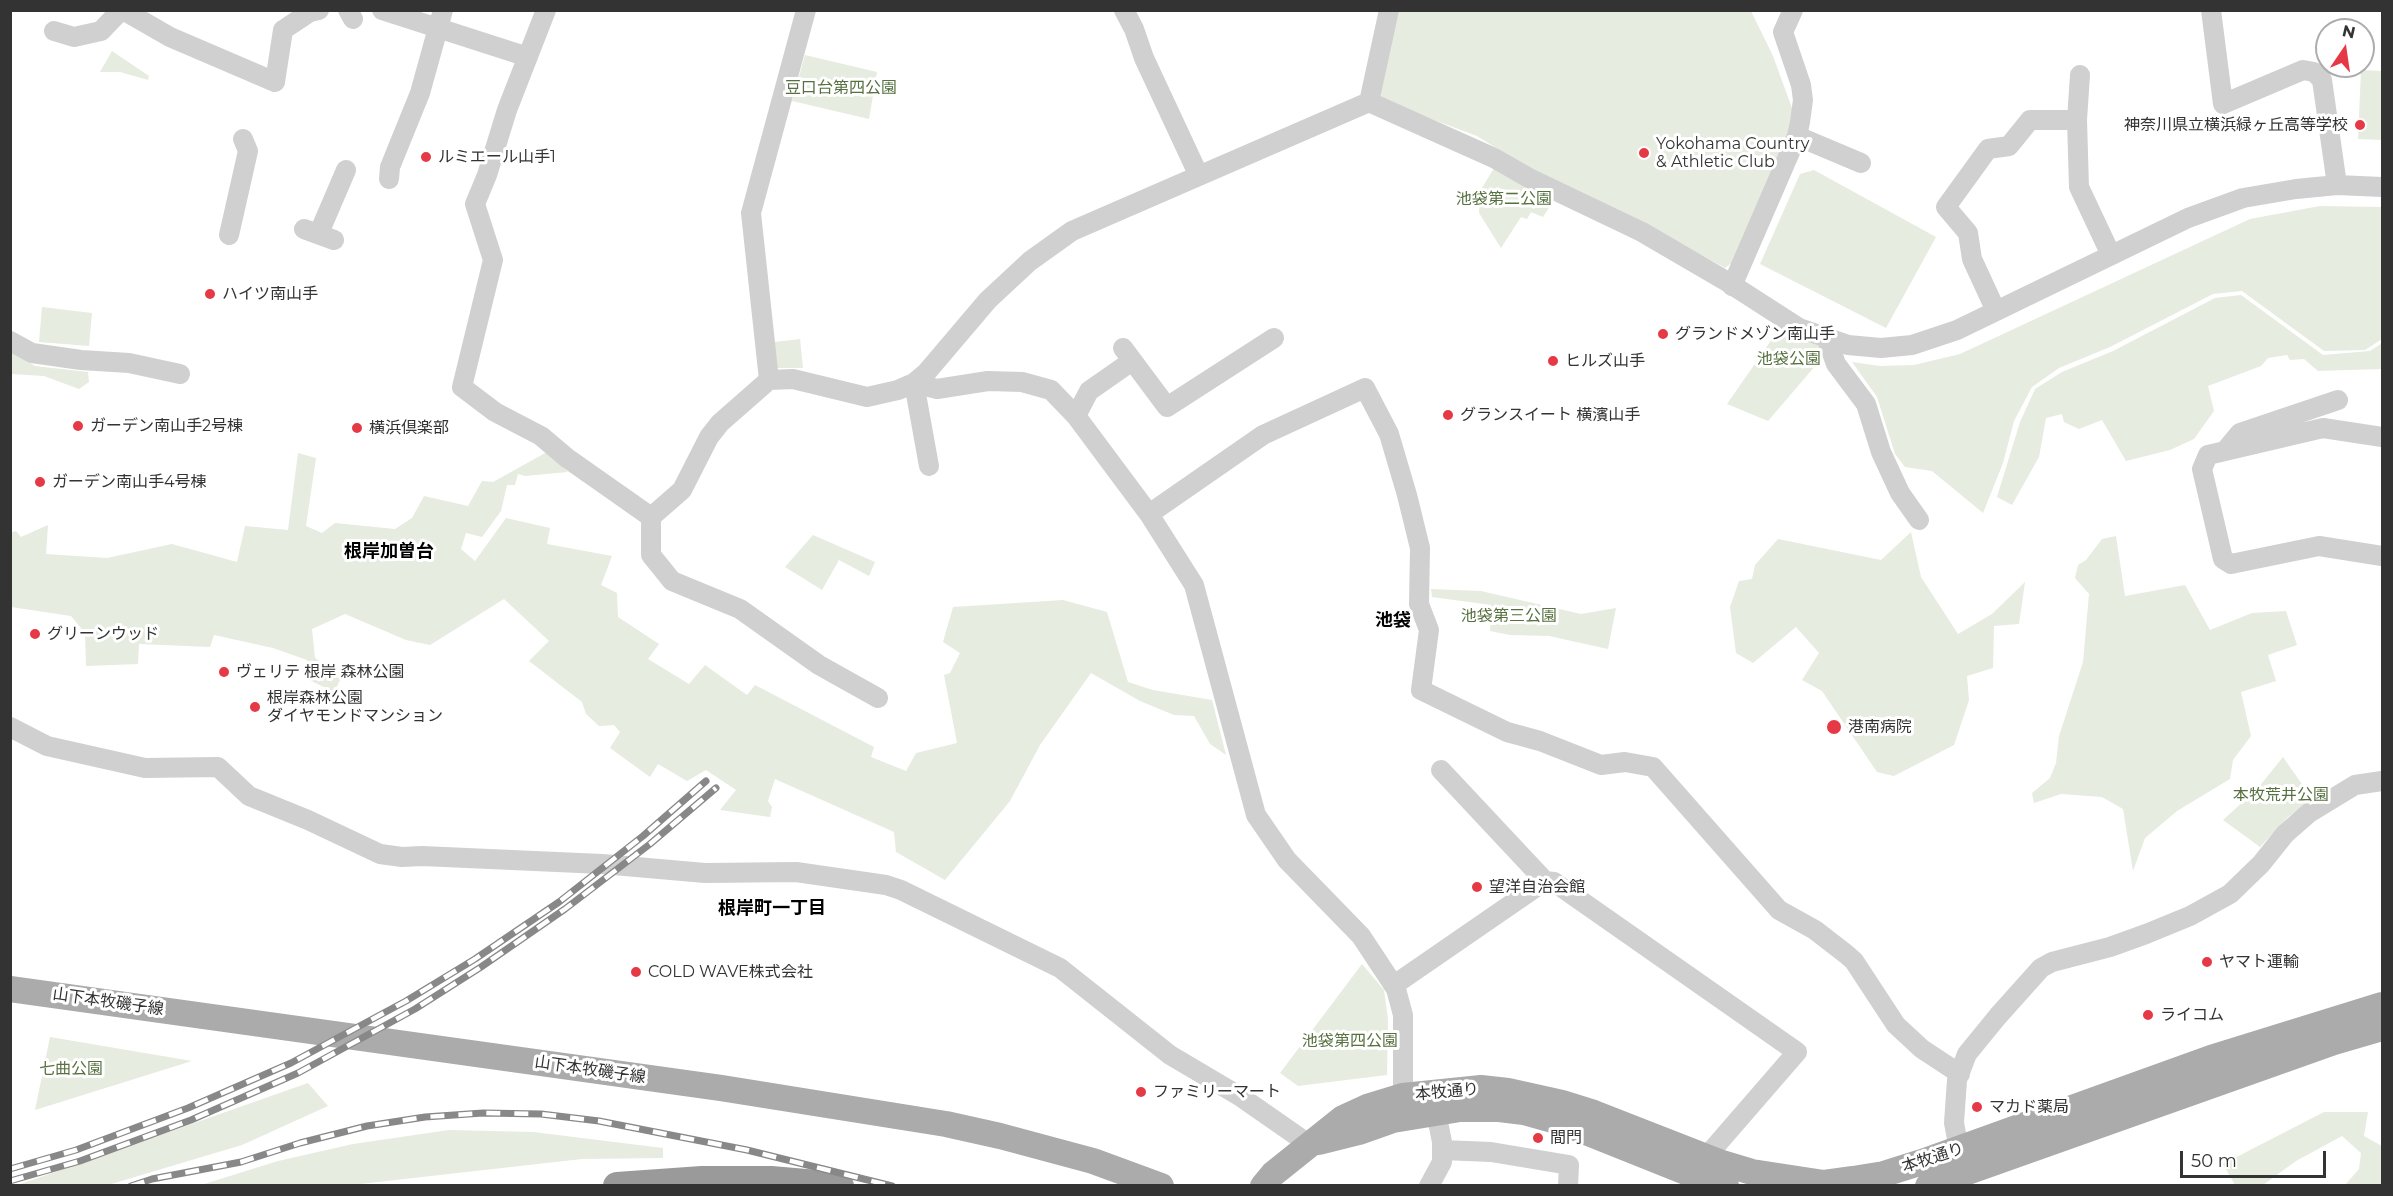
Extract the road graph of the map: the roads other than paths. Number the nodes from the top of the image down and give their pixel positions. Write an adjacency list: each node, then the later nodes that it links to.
1 (122, 10): 2 (street); 11 (street)
2 (319, 10)
3 (382, 10): 10 (street)
4 (546, 10): 12 (street)
5 (806, 10): 33 (street)
6 (1124, 10): 20 (street)
7 (1389, 10): 14 (street)
8 (1793, 10): 16 (street)
9 (2211, 10): 22 (street)
10 (441, 20): 12 (street); 21 (street)
11 (54, 32)
12 (528, 57): 41 (street)
13 (2080, 75): 15 (street)
14 (1369, 102): 20 (street); 27 (street)
15 (2077, 120): 26 (street); 28 (street)
16 (1797, 136): 18 (street); 27 (street)
17 (243, 139): 25 (street)
18 (1861, 163)
19 (346, 170): 24 (street)
20 (1199, 176): 34 (street)
21 (389, 179)
22 (2337, 185): 23 (street); 26 (street)
23 (2382, 187)
24 (319, 234)
25 (229, 235)
26 (2111, 255): 28 (street)
27 (1732, 286): 30 (street)
28 (1996, 310): 30 (street)
29 (1274, 338): 36 (street)
30 (1827, 339): 42 (street)
31 (10, 341): 32 (street)
32 (180, 374)
33 (769, 380): 34 (street); 41 (street)
34 (914, 383): 36 (street); 39 (street)
35 (2338, 400): 38 (street)
36 (1076, 416): 40 (street)
37 (2382, 437): 38 (street)
38 (2225, 451): 43 (street)
39 (929, 466)
40 (1149, 514): 49 (street); 53 (street)
41 (651, 517): 44 (street)
42 (1919, 520)
43 (2382, 556)
44 (878, 698)
45 (10, 727): 56 (street)
46 (1441, 770): 48 (street)
47 (2382, 781): 53 (street)
48 (1545, 881): 49 (street); 58 (street)
49 (1394, 985): 54 (street)
50 (10, 989): 64 (main road, 山下本牧磯子線)
51 (2382, 1005): 59 (main road, 本牧通り)
52 (2382, 1028): 59 (main road, 本牧通り)
53 (1960, 1074): 59 (street)
54 (1403, 1096): 56 (main road, 本牧通り); 58 (main road, 本牧通り)
55 (1436, 1112): 56 (main road, 本牧通り); 57 (street); 68 (main road, 本牧通り)
56 (1310, 1144): 65 (main road, 本牧通り)
57 (1442, 1150): 66 (street); 67 (street)
58 (1706, 1156): 59 (main road, 本牧通り)
59 (1961, 1161): 69 (main road, 本牧通り)
60 (617, 1185): 63 (highway)
61 (731, 1185): 62 (highway)
62 (783, 1185)
63 (840, 1185)
64 (1161, 1185)
65 (1263, 1185)
66 (1429, 1185)
67 (1568, 1185)
68 (1726, 1185)
69 (1928, 1185)

